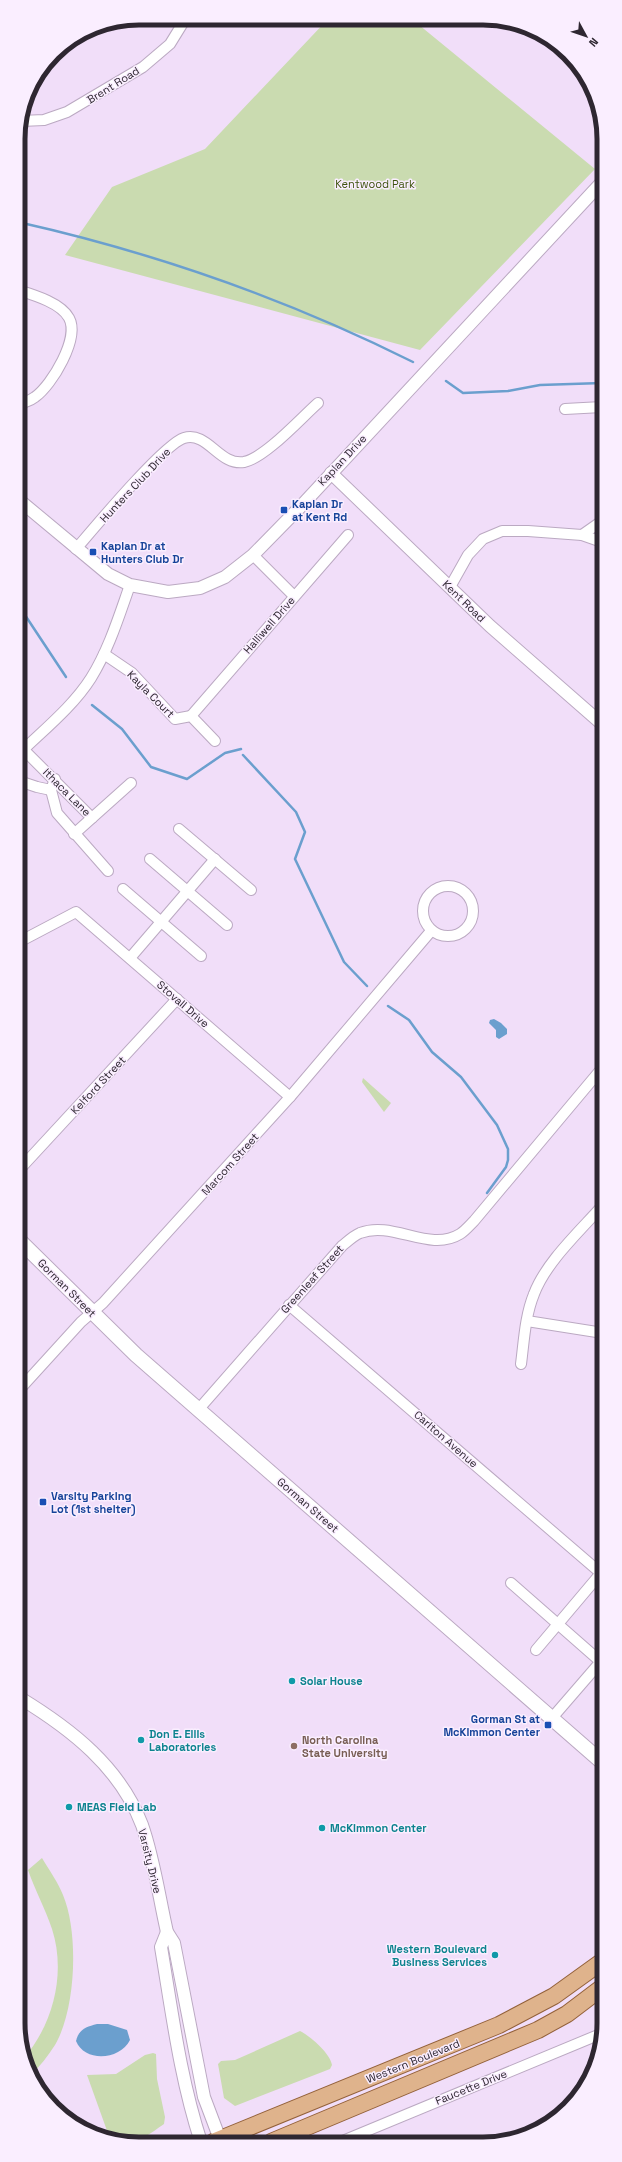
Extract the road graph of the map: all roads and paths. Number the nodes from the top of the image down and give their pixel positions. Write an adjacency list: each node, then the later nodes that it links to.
1 (182, 25): 2 (street, Brent Road)
2 (27, 121)
3 (597, 187): 9 (street, Kaplan Drive)
4 (25, 293): 5 (street)
5 (25, 402)
6 (318, 403): 15 (street, Hunters Club Drive)
7 (597, 407): 8 (street)
8 (565, 409)
9 (331, 472): 16 (street, Kaplan Drive); 18 (street, Kent Road)
10 (25, 505): 15 (street, Kaplan Drive)
11 (597, 524): 13 (street)
12 (348, 535): 19 (street, Halliwell Drive)
13 (582, 535): 14 (street); 18 (street)
14 (597, 540)
15 (76, 549): 17 (street, Kaplan Drive)
16 (253, 555): 17 (street, Kaplan Drive); 19 (street)
17 (130, 585): 20 (street)
18 (450, 587): 22 (street, Kent Road)
19 (294, 596): 21 (street, Halliwell Drive)
20 (104, 654): 21 (street, Kayla Court); 24 (street)
21 (191, 716): 23 (street, Kayla Court)
22 (597, 720)
23 (215, 741)
24 (25, 743)
25 (25, 751): 26 (street, Ithaca Lane)
26 (55, 779): 29 (street); 30 (street, Ithaca Lane)
27 (25, 782): 29 (street)
28 (131, 783): 30 (street)
29 (51, 790): 32 (street)
30 (92, 818): 32 (street)
31 (179, 829): 34 (street)
32 (74, 834): 35 (street)
33 (150, 859): 38 (street)
34 (214, 859): 37 (street); 38 (street)
35 (108, 871)
36 (123, 889): 39 (street)
37 (250, 890)
38 (187, 891): 39 (street); 40 (street)
39 (161, 922): 43 (street); 44 (street)
40 (227, 925)
41 (432, 931): 41 (street); 47 (street, Marcom Street)
42 (25, 939): 44 (street, Stovall Drive)
43 (201, 956)
44 (130, 958): 45 (street, Stovall Drive)
45 (177, 999): 47 (street, Stovall Drive); 48 (street, Kelford Street)
46 (597, 1074): 51 (street, Greenleaf Street)
47 (290, 1098): 52 (street, Marcom Street)
48 (25, 1164)
49 (597, 1212): 53 (street)
50 (25, 1246): 52 (main road, Gorman Street)
51 (289, 1305): 57 (street, Greenleaf Street); 58 (street, Carlton Avenue)
52 (92, 1313): 56 (street, Marcom Street); 57 (main road, Gorman Street)
53 (527, 1321): 54 (street); 55 (street)
54 (597, 1332)
55 (521, 1364)
56 (25, 1384)
57 (198, 1410): 66 (main road, Gorman Street)
58 (597, 1570)
59 (597, 1580): 61 (street)
60 (511, 1583): 61 (street)
61 (558, 1624): 62 (street); 63 (street)
62 (536, 1650)
63 (597, 1656)
64 (597, 1666): 66 (street)
65 (25, 1701): 68 (street, Varsity Drive)
66 (552, 1718): 67 (main road, Gorman Street)
67 (597, 1757)
68 (167, 1932): 72 (street, Varsity Drive); 73 (street, Varsity Drive)
69 (597, 1965): 74 (main road, Western Boulevard)
70 (597, 1991): 75 (main road, Western Boulevard)
71 (596, 2036): 76 (street, Faucette Drive)
72 (199, 2137)
73 (217, 2137)
74 (228, 2137)
75 (283, 2137)
76 (352, 2137)

